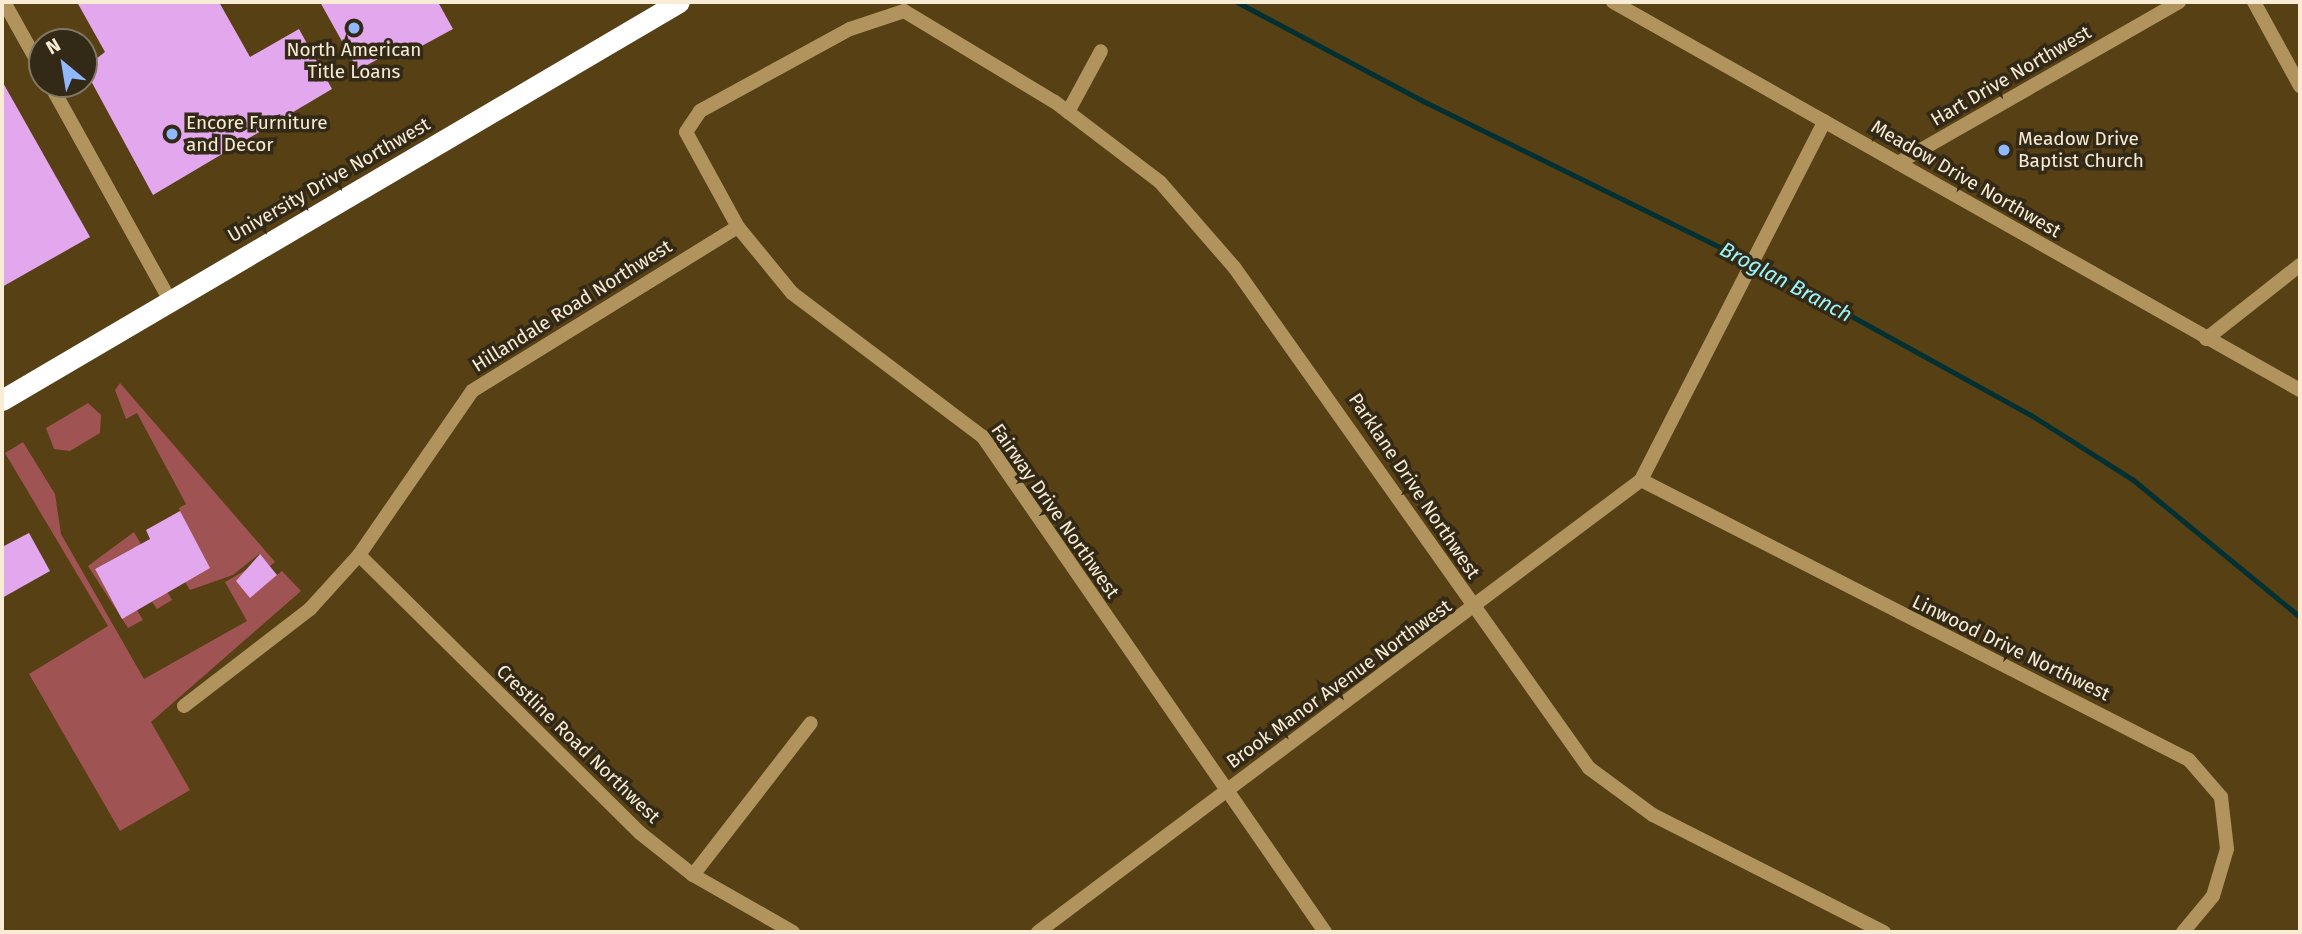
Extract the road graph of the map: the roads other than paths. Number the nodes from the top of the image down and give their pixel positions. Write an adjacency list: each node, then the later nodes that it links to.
1 (4, 2): 8 (street)
2 (679, 2): 18 (highway, University Drive Northwest)
3 (1613, 2): 7 (street, Meadow Drive Northwest)
4 (1640, 2): 7 (street)
5 (2179, 2): 15 (street, Hart Drive Northwest)
6 (2254, 2): 10 (street)
7 (1627, 10): 14 (street, Meadow Drive Northwest)
8 (28, 45)
9 (1101, 51): 13 (street)
10 (2300, 86)
11 (58, 98): 18 (street)
12 (722, 100): 13 (street, Parklane Drive Northwest); 16 (street, Fairway Drive Northwest)
13 (1068, 112): 24 (street, Parklane Drive Northwest)
14 (1825, 121): 15 (street, Meadow Drive Northwest); 22 (street, Brook Manor Avenue Northwest)
15 (1898, 163): 19 (street, Meadow Drive Northwest)
16 (738, 227): 23 (street, Hillandale Road Northwest); 27 (street, Fairway Drive Northwest)
17 (2300, 265): 19 (street)
18 (169, 299): 21 (highway, University Drive Northwest)
19 (2206, 339): 20 (street, Meadow Drive Northwest)
20 (2300, 390)
21 (2, 400)
22 (1641, 480): 24 (street, Brook Manor Avenue Northwest); 33 (street, Linwood Drive Northwest)
23 (359, 555): 25 (street, Hillandale Road Northwest); 28 (street, Crestline Road Northwest)
24 (1474, 609): 27 (street, Brook Manor Avenue Northwest); 32 (street, Parklane Drive Northwest)
25 (184, 706)
26 (811, 723): 28 (street)
27 (1226, 791): 30 (street, Brook Manor Avenue Northwest); 31 (street, Fairway Drive Northwest)
28 (692, 875): 29 (street, Crestline Road Northwest)
29 (793, 932)
30 (1038, 932)
31 (1325, 932)
32 (1884, 932)
33 (2183, 932)

